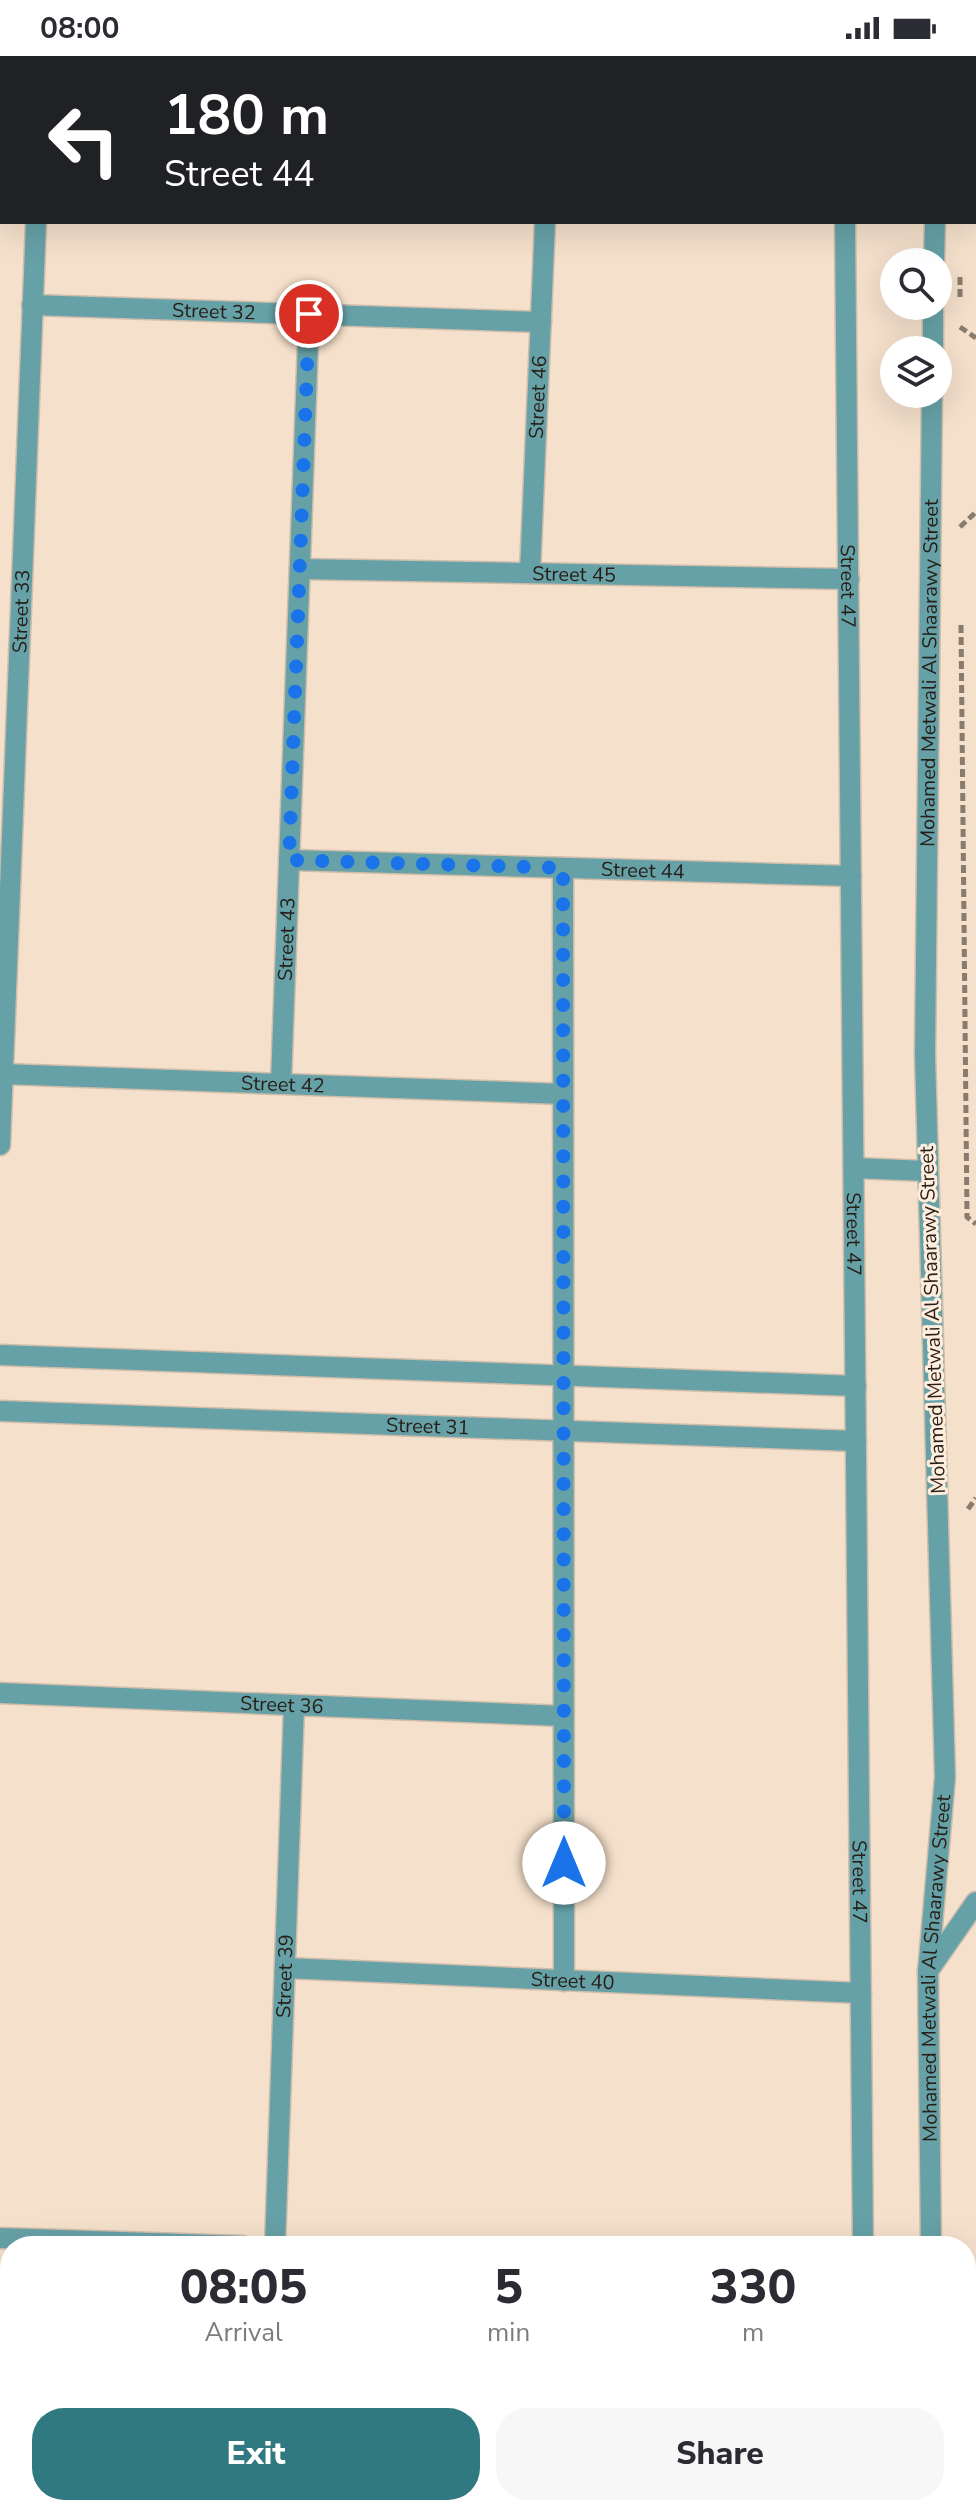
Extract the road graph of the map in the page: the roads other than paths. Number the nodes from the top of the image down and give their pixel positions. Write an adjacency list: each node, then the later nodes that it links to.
1 (36, 224): 6 (street, Street 33)
2 (545, 224): 8 (street, Street 46)
3 (845, 224): 12 (street, Street 47)
4 (935, 224): 5 (street)
5 (934, 248)
6 (32, 305): 7 (street, Street 32); 16 (street, Street 33)
7 (309, 314): 8 (street, Street 32); 10 (street, Street 43)
8 (541, 322): 11 (street, Street 46)
9 (932, 408): 21 (street, Mohamed Metwali Al Shaarawy Street)
10 (300, 569): 11 (street, Street 45); 13 (street, Street 43)
11 (530, 573): 12 (street, Street 45)
12 (849, 579): 15 (street, Street 47)
13 (289, 860): 14 (street, Street 44); 17 (street, Street 43)
14 (563, 868): 15 (street, Street 44); 18 (street)
15 (851, 876): 20 (street, Street 47)
16 (3, 1074): 17 (street, Street 42); 19 (street, Street 33)
17 (281, 1083): 18 (street, Street 42)
18 (563, 1094): 23 (street)
19 (0, 1145)
20 (854, 1168): 21 (street); 24 (street, Street 47)
21 (927, 1171): 33 (street, Mohamed Metwali Al Shaarawy Street)
22 (0, 1355): 23 (street)
23 (563, 1375): 24 (street); 26 (street)
24 (856, 1386): 27 (street, Street 47)
25 (0, 1411): 26 (street, Street 31)
26 (563, 1431): 27 (street, Street 31); 30 (street)
27 (856, 1441): 35 (street, Street 47)
28 (0, 1693): 29 (street, Street 36)
29 (294, 1705): 30 (street, Street 36); 32 (street, Street 39)
30 (563, 1716): 34 (street)
31 (976, 1902): 33 (street)
32 (285, 1968): 34 (street, Street 40); 36 (street, Street 39)
33 (928, 1972): 38 (street, Mohamed Metwali Al Shaarawy Street)
34 (564, 1981): 35 (street, Street 40)
35 (861, 1993): 37 (street, Street 47)
36 (275, 2236)
37 (863, 2236)
38 (931, 2236)

